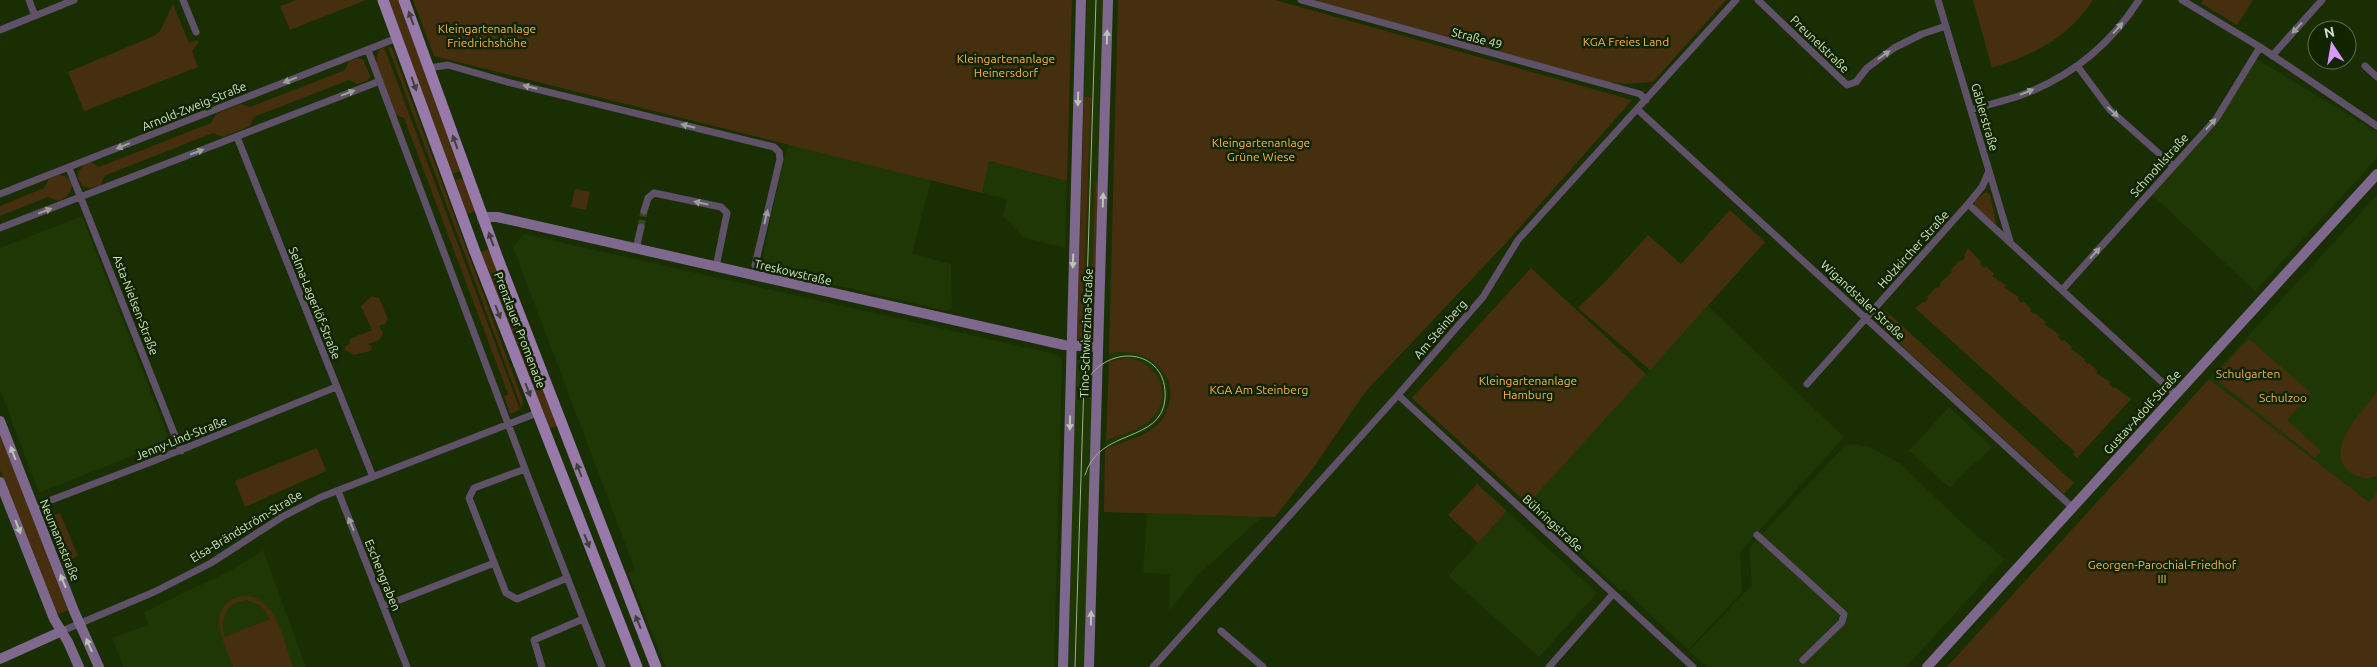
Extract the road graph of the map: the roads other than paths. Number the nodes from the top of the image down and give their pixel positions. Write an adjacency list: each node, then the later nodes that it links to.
1 (29, 0): 15 (street)
2 (74, 0): 15 (street)
3 (183, 0): 18 (street)
4 (383, 0): 19 (main road, Prenzlauer Promenade)
5 (404, 0): 25 (main road, Prenzlauer Promenade, one-way to 5)
6 (1081, 0): 50 (street, Tino-Schwierzina-Straße, one-way to 50)
7 (1108, 0): 51 (street, Tino-Schwierzina-Straße, one-way to 7)
8 (1301, 0): 28 (street, Straße 49)
9 (1736, 0): 28 (street, Am Steinberg)
10 (1758, 0): 16 (street, Preunelstraße, one-way to 16)
11 (1938, 0): 16 (street, Gäblerstraße)
12 (2139, 0): 24 (street, one-way to 12)
13 (2182, 0): 20 (street)
14 (2322, 0): 22 (street, one-way to 22)
15 (36, 16): 17 (street)
16 (1946, 26): 30 (street, Gäblerstraße)
17 (0, 30)
18 (196, 32)
19 (397, 38): 21 (street, Arnold-Zweig-Straße); 56 (main road, Prenzlauer Promenade, one-way to 56)
20 (2260, 47): 22 (street); 33 (street, Schmohlstraße, one-way to 20)
21 (368, 50): 27 (street); 34 (street, Arnold-Zweig-Straße, one-way to 34)
22 (2272, 56): 31 (street)
23 (2365, 66): 26 (street)
24 (2078, 67): 30 (street, one-way to 24); 33 (street, one-way to 33)
25 (429, 68): 41 (main road, Prenzlauer Promenade, one-way to 25); 46 (street, one-way to 25)
26 (2377, 77)
27 (380, 81): 32 (street, one-way to 27); 58 (street)
28 (1646, 100): 29 (street, Am Steinberg)
29 (1637, 109): 49 (street, Wigandstaler Straße); 55 (street, Am Steinberg)
30 (1971, 110): 35 (street, Gäblerstraße)
31 (2377, 126)
32 (237, 137): 38 (street, one-way to 32); 53 (street, Selma-Lagerlöf-Straße)
33 (2172, 166): 48 (street, Schmohlstraße, one-way to 33)
34 (69, 168): 37 (street, Arnold-Zweig-Straße); 38 (street, Asta-Nielsen-Straße)
35 (1989, 171): 39 (street, Holzkircher Straße); 44 (street, Gäblerstraße)
36 (2377, 174): 54 (street, Gustav-Adolf-Straße)
37 (0, 194)
38 (81, 197): 43 (street, one-way to 38); 59 (street, Asta-Nielsen-Straße)
39 (1968, 204): 44 (street); 49 (street, Holzkircher Straße)
40 (644, 211): 47 (street, one-way to 40)
41 (482, 217): 45 (street, Treskowstraße); 83 (main road, Prenzlauer Promenade, one-way to 41)
42 (640, 226): 45 (street)
43 (0, 228)
44 (2010, 241): 48 (street)
45 (636, 249): 47 (street, Treskowstraße)
46 (755, 265)
47 (716, 267): 50 (street, Treskowstraße)
48 (2062, 290): 54 (street)
49 (1866, 318): 52 (street, Holzkircher Straße); 65 (street, Wigandstaler Straße)
50 (1071, 346): 51 (street, Treskowstraße); 84 (street, Tino-Schwierzina-Straße, one-way to 84)
51 (1098, 347): 85 (street, Tino-Schwierzina-Straße, one-way to 51)
52 (1807, 384)
53 (336, 387): 59 (street, Jenny-Lind-Straße); 61 (street, Selma-Lagerlöf-Straße)
54 (2175, 394): 65 (street, Gustav-Adolf-Straße)
55 (1398, 395): 69 (street, Bühringstraße); 86 (street, Am Steinberg)
56 (537, 413): 58 (street, Elsa-Brändström-Straße); 82 (main road, Prenzlauer Promenade, one-way to 82)
57 (0, 421): 64 (street, Neumannstraße, one-way to 57)
58 (509, 425): 60 (street); 61 (street, Elsa-Brändström-Straße)
59 (181, 451): 64 (street, Jenny-Lind-Straße)
60 (525, 469): 67 (street); 68 (street)
61 (373, 477): 63 (street, Elsa-Brändström-Straße)
62 (0, 482): 73 (street, one-way to 73)
63 (338, 491): 70 (street, Eschengraben, one-way to 63); 72 (street, Elsa-Brändström-Straße)
64 (33, 507): 72 (street, Neumannstraße, one-way to 64)
65 (2072, 507): 90 (street, Gustav-Adolf-Straße)
66 (1758, 535): 76 (street)
67 (494, 563): 68 (street); 70 (street)
68 (567, 578): 71 (street)
69 (1613, 594): 88 (street); 89 (street, Bühringstraße)
70 (384, 606): 79 (street, Eschengraben)
71 (583, 619): 80 (street); 81 (street)
72 (79, 624): 73 (street, Elsa-Brändström-Straße); 78 (street, Neumannstraße, one-way to 72)
73 (62, 631): 75 (street, Elsa-Brändström-Straße); 77 (street)
74 (1222, 631): 87 (street)
75 (0, 659)
76 (1803, 660)
77 (79, 667)
78 (99, 667)
79 (407, 667)
80 (542, 667)
81 (602, 667)
82 (636, 667)
83 (656, 667)
84 (1063, 667)
85 (1089, 667)
86 (1153, 667)
87 (1263, 667)
88 (1549, 667)
89 (1693, 667)
90 (1928, 667)

